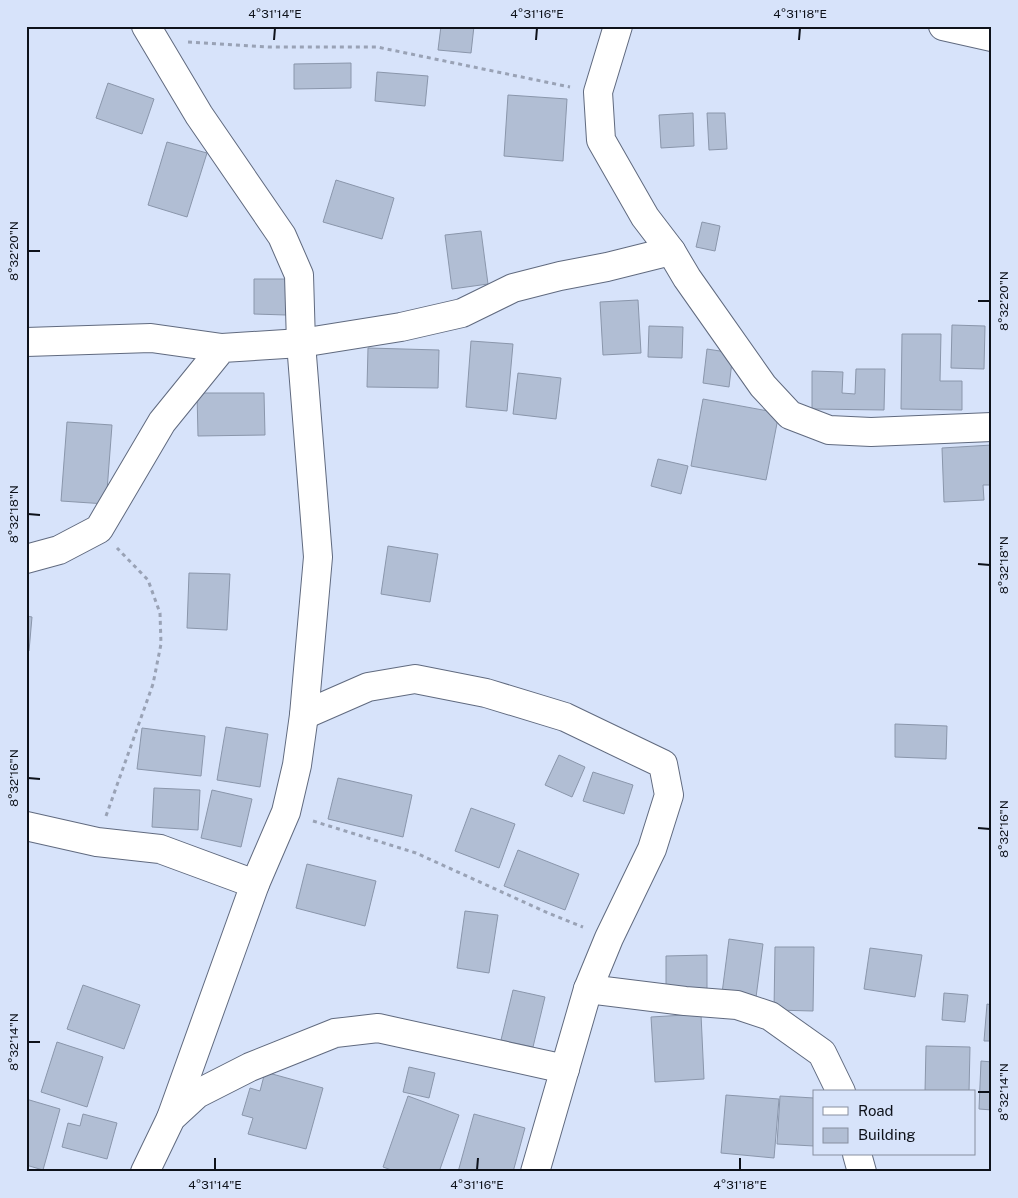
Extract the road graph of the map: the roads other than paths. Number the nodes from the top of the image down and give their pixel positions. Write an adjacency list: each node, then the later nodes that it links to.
1 (618, 26): 5 (street)
2 (943, 26): 4 (street)
3 (151, 33): 7 (street)
4 (992, 37)
5 (671, 251): 7 (street); 9 (street)
6 (26, 342): 8 (street)
7 (301, 343): 8 (street); 11 (street)
8 (222, 348): 10 (street)
9 (992, 427)
10 (26, 559)
11 (304, 715): 13 (street); 14 (street)
12 (26, 826): 13 (street)
13 (255, 884): 17 (street)
14 (588, 989): 15 (street); 16 (street)
15 (565, 1069): 17 (street); 20 (street)
16 (840, 1090)
17 (171, 1118): 19 (street)
18 (858, 1156): 21 (street)
19 (145, 1172)
20 (535, 1172)
21 (862, 1172)

